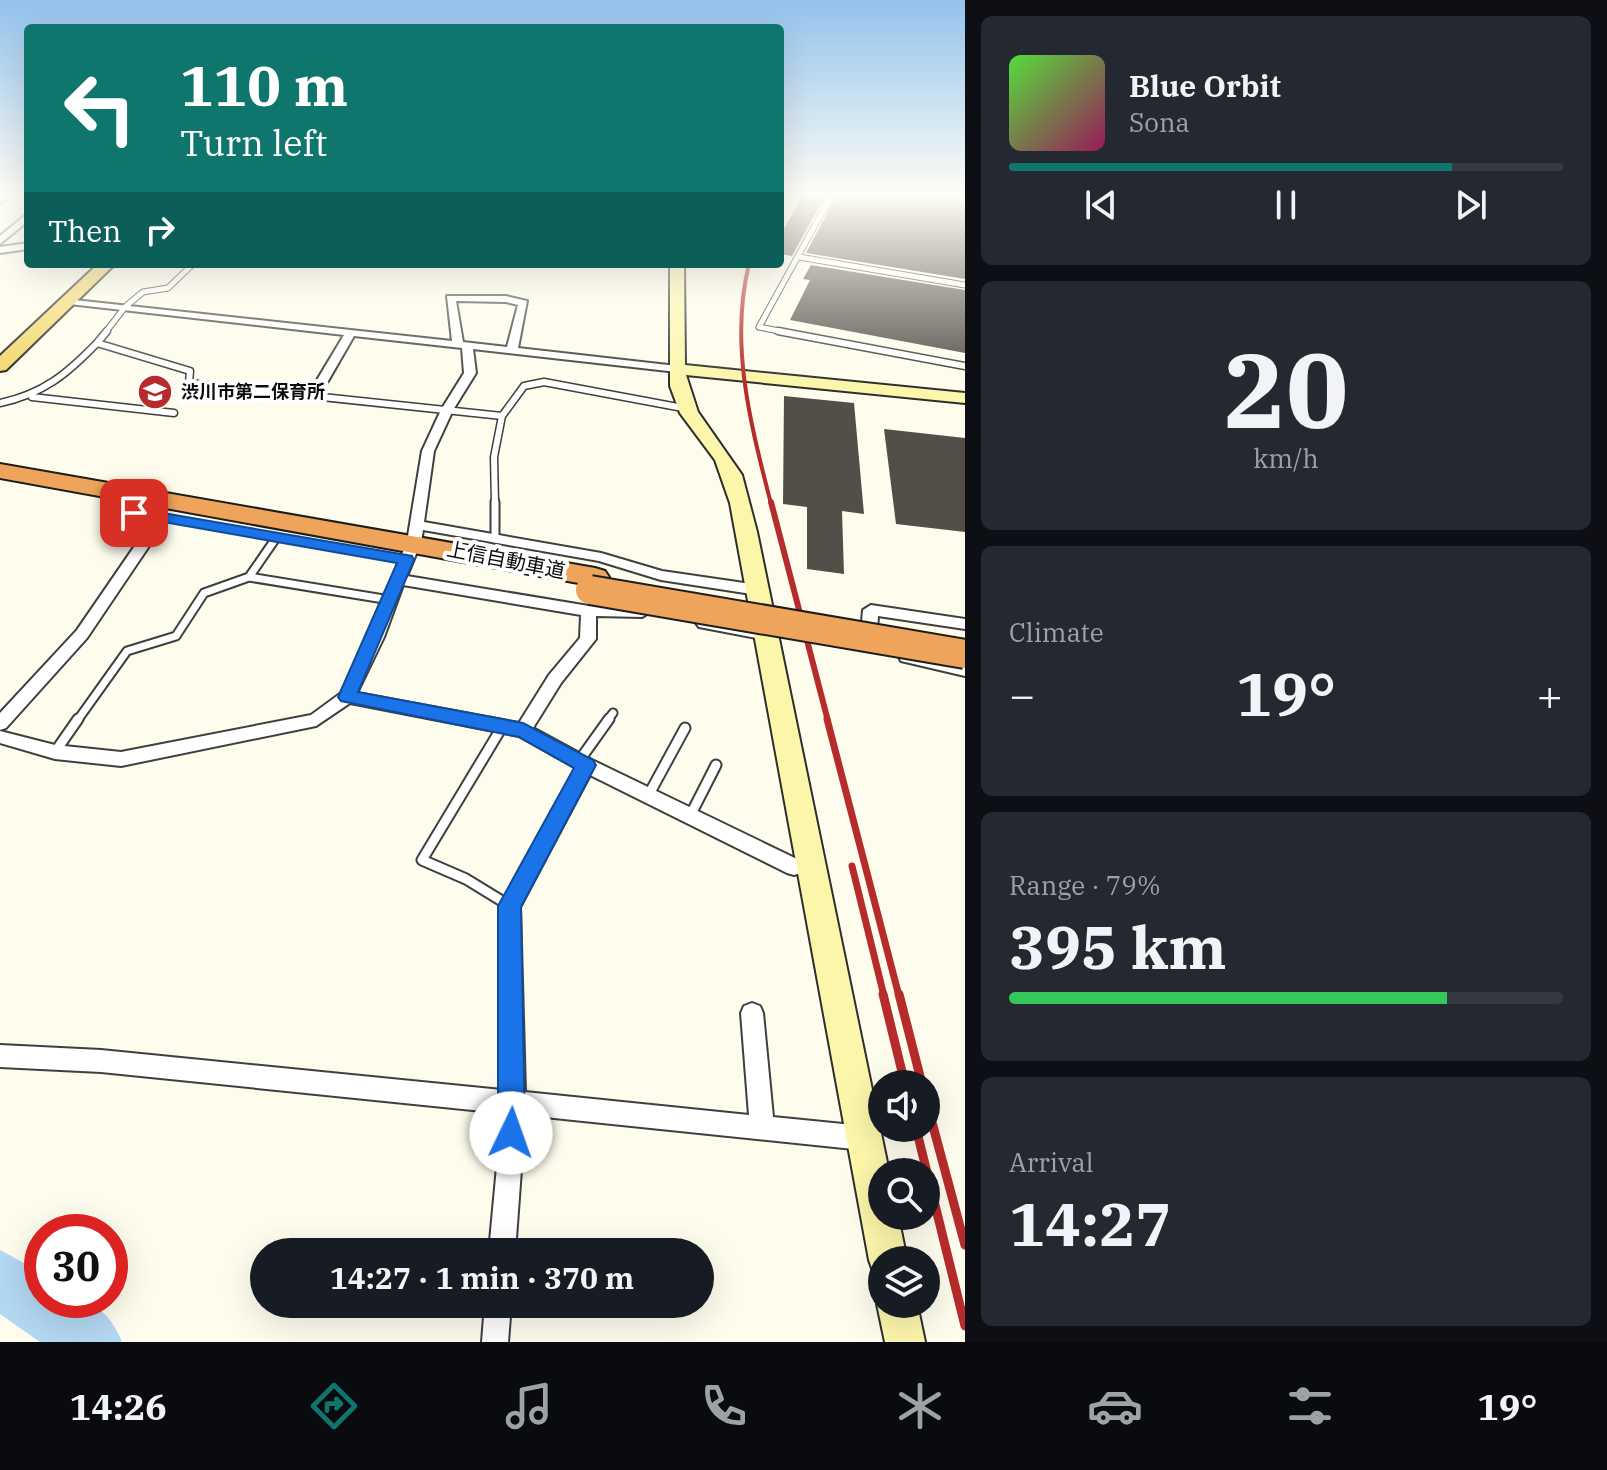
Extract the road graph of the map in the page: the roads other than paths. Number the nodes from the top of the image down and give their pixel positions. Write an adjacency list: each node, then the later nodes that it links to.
1 (798, 259): 14 (lane)
2 (809, 259): 6 (lane)
3 (103, 268): 7 (main road)
4 (189, 268): 8 (lane)
5 (677, 268): 15 (street)
6 (965, 285)
7 (69, 301): 8 (street); 13 (main road)
8 (125, 307): 9 (street); 10 (lane)
9 (351, 332): 11 (street); 16 (street)
10 (97, 343): 16 (lane); 17 (lane)
11 (463, 343): 12 (street); 12 (street); 21 (street)
12 (512, 349): 15 (street)
13 (0, 366)
14 (965, 366)
15 (677, 369): 18 (street); 20 (street)
16 (314, 395): 21 (lane)
17 (32, 397): 19 (lane); 22 (lane)
18 (965, 398)
19 (0, 403)
20 (683, 408): 23 (lane); 31 (street)
21 (447, 410): 23 (lane); 29 (street)
22 (174, 413)
23 (502, 416): 28 (lane)
24 (0, 471): 29 (highway, 上信自動車道)
25 (0, 489): 26 (highway, 上信自動車道)
26 (161, 518): 27 (highway, 上信自動車道); 41 (street)
27 (276, 538): 29 (highway, 上信自動車道); 30 (lane)
28 (495, 539): 29 (street); 31 (street)
29 (409, 551): 32 (highway, 上信自動車道); 33 (street)
30 (249, 577): 33 (lane); 46 (lane)
31 (758, 590): 35 (street)
32 (591, 593): 35 (street); 36 (highway, 上信自動車道); 37 (highway, 上信自動車道, bridge); 44 (street)
33 (390, 600): 39 (street)
34 (965, 624): 38 (street)
35 (767, 635): 57 (street)
36 (965, 638)
37 (965, 654)
38 (965, 670)
39 (347, 697): 42 (street); 46 (street)
40 (613, 713): 47 (lane)
41 (0, 724)
42 (502, 727): 44 (street); 52 (lane)
43 (685, 728): 49 (lane)
44 (523, 730): 47 (street)
45 (0, 737): 46 (street)
46 (55, 752)
47 (582, 763): 49 (street); 52 (street)
48 (716, 765): 50 (lane)
49 (648, 796): 50 (street)
50 (690, 816): 51 (street)
51 (794, 867)
52 (510, 906): 55 (street)
53 (752, 1013): 56 (street)
54 (0, 1056): 55 (street)
55 (514, 1104): 56 (street); 58 (street)
56 (762, 1128): 57 (street)
57 (863, 1138): 59 (street)
58 (503, 1238)
59 (885, 1246)
60 (497, 1318): 62 (street)
61 (900, 1318): 63 (street)
62 (495, 1342)
63 (905, 1342)

